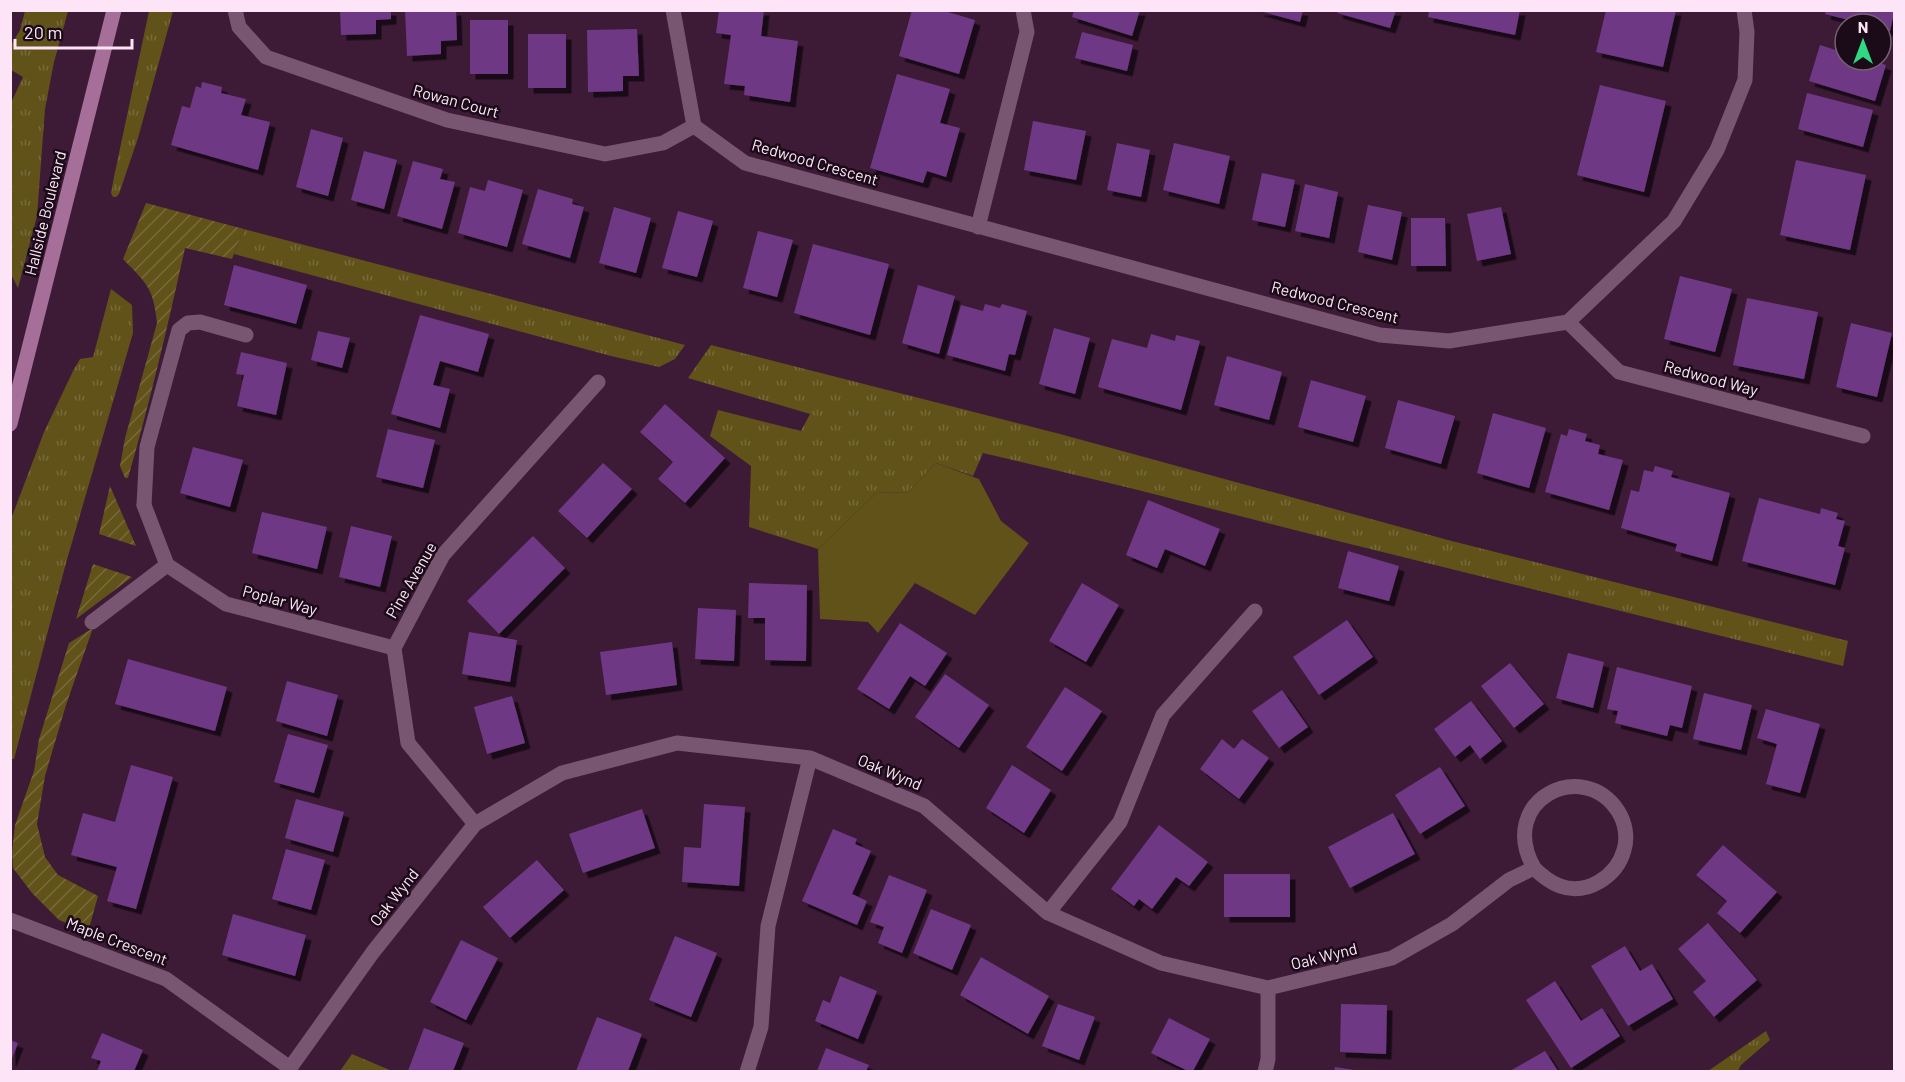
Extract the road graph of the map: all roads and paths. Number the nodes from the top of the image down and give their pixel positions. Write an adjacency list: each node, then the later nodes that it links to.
1 (114, 10): 11 (street, Hallside Boulevard)
2 (235, 10): 6 (street, Rowan Court)
3 (673, 10): 6 (street)
4 (1023, 10): 7 (street)
5 (1744, 10): 8 (street)
6 (694, 126): 7 (street, Redwood Crescent)
7 (978, 227): 8 (street, Redwood Crescent)
8 (1568, 322): 12 (street, Redwood Way)
9 (246, 335): 13 (street)
10 (598, 382): 16 (street, Pine Avenue)
11 (10, 424)
12 (1863, 436)
13 (167, 565): 15 (street); 16 (street, Poplar Way)
14 (1255, 611): 20 (street)
15 (92, 622)
16 (394, 648): 18 (street)
17 (810, 758): 18 (street, Oak Wynd); 20 (street, Oak Wynd); 24 (street)
18 (475, 824): 23 (street, Oak Wynd)
19 (1534, 868): 19 (street); 22 (street, Oak Wynd)
20 (1048, 913): 22 (street, Oak Wynd)
21 (10, 920): 23 (street, Maple Crescent)
22 (1268, 988): 25 (street)
23 (291, 1070)
24 (747, 1071)
25 (1265, 1071)

